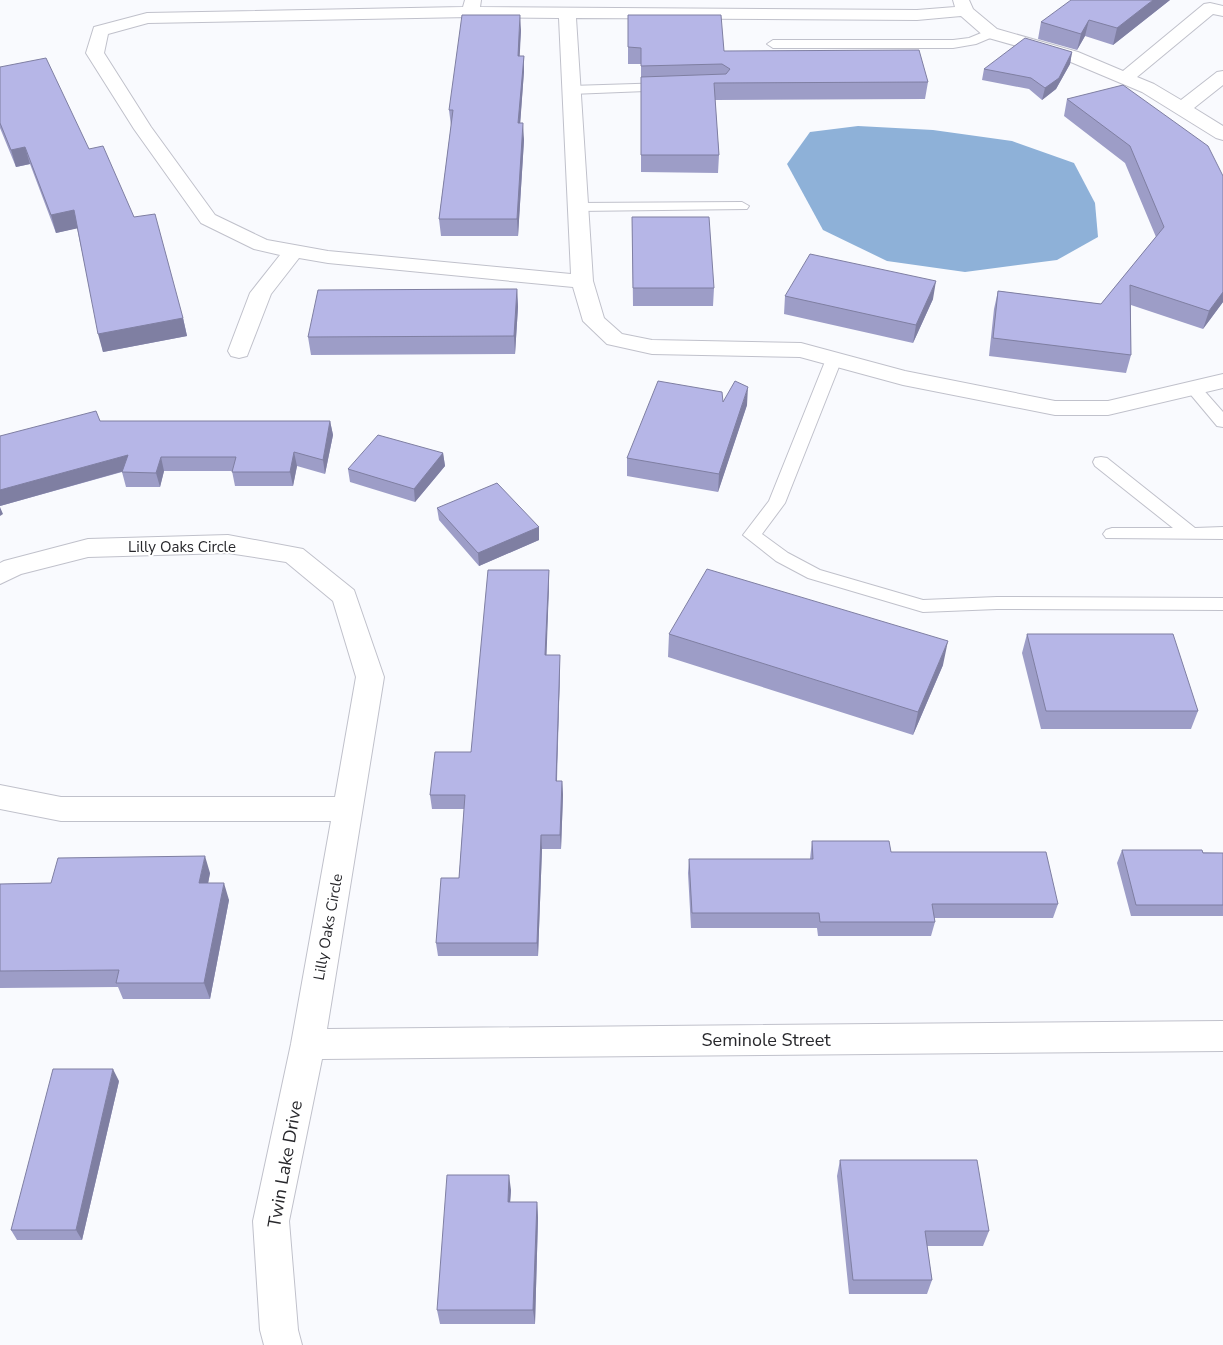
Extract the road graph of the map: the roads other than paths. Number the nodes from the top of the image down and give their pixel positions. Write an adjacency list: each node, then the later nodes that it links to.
1 (963, 5): 4 (street); 5 (street)
2 (472, 6): 4 (street); 15 (street)
3 (1223, 11): 8 (street)
4 (567, 14): 10 (street)
5 (990, 33): 6 (lane); 8 (street)
6 (773, 44)
7 (1223, 76): 11 (street)
8 (1125, 78): 11 (street)
9 (681, 87): 10 (lane)
10 (571, 90): 13 (street)
11 (1182, 109): 12 (street)
12 (1223, 134)
13 (578, 206): 14 (lane); 16 (street)
14 (742, 206)
15 (294, 251): 16 (street); 17 (street)
16 (582, 281): 18 (street)
17 (239, 351)
18 (834, 359): 20 (street); 27 (lane)
19 (1223, 381): 20 (street)
20 (1194, 389): 21 (lane)
21 (1223, 422)
22 (1101, 462): 25 (lane)
23 (1223, 533): 25 (lane)
24 (1112, 534): 25 (lane)
25 (1191, 534)
26 (0, 575): 29 (street, Lilly Oaks Circle)
27 (1223, 604)
28 (0, 797): 29 (street)
29 (348, 809): 31 (street, Lilly Oaks Circle)
30 (1223, 1036): 31 (street, Seminole Street)
31 (308, 1044): 32 (street, Twin Lake Drive)
32 (283, 1345)

